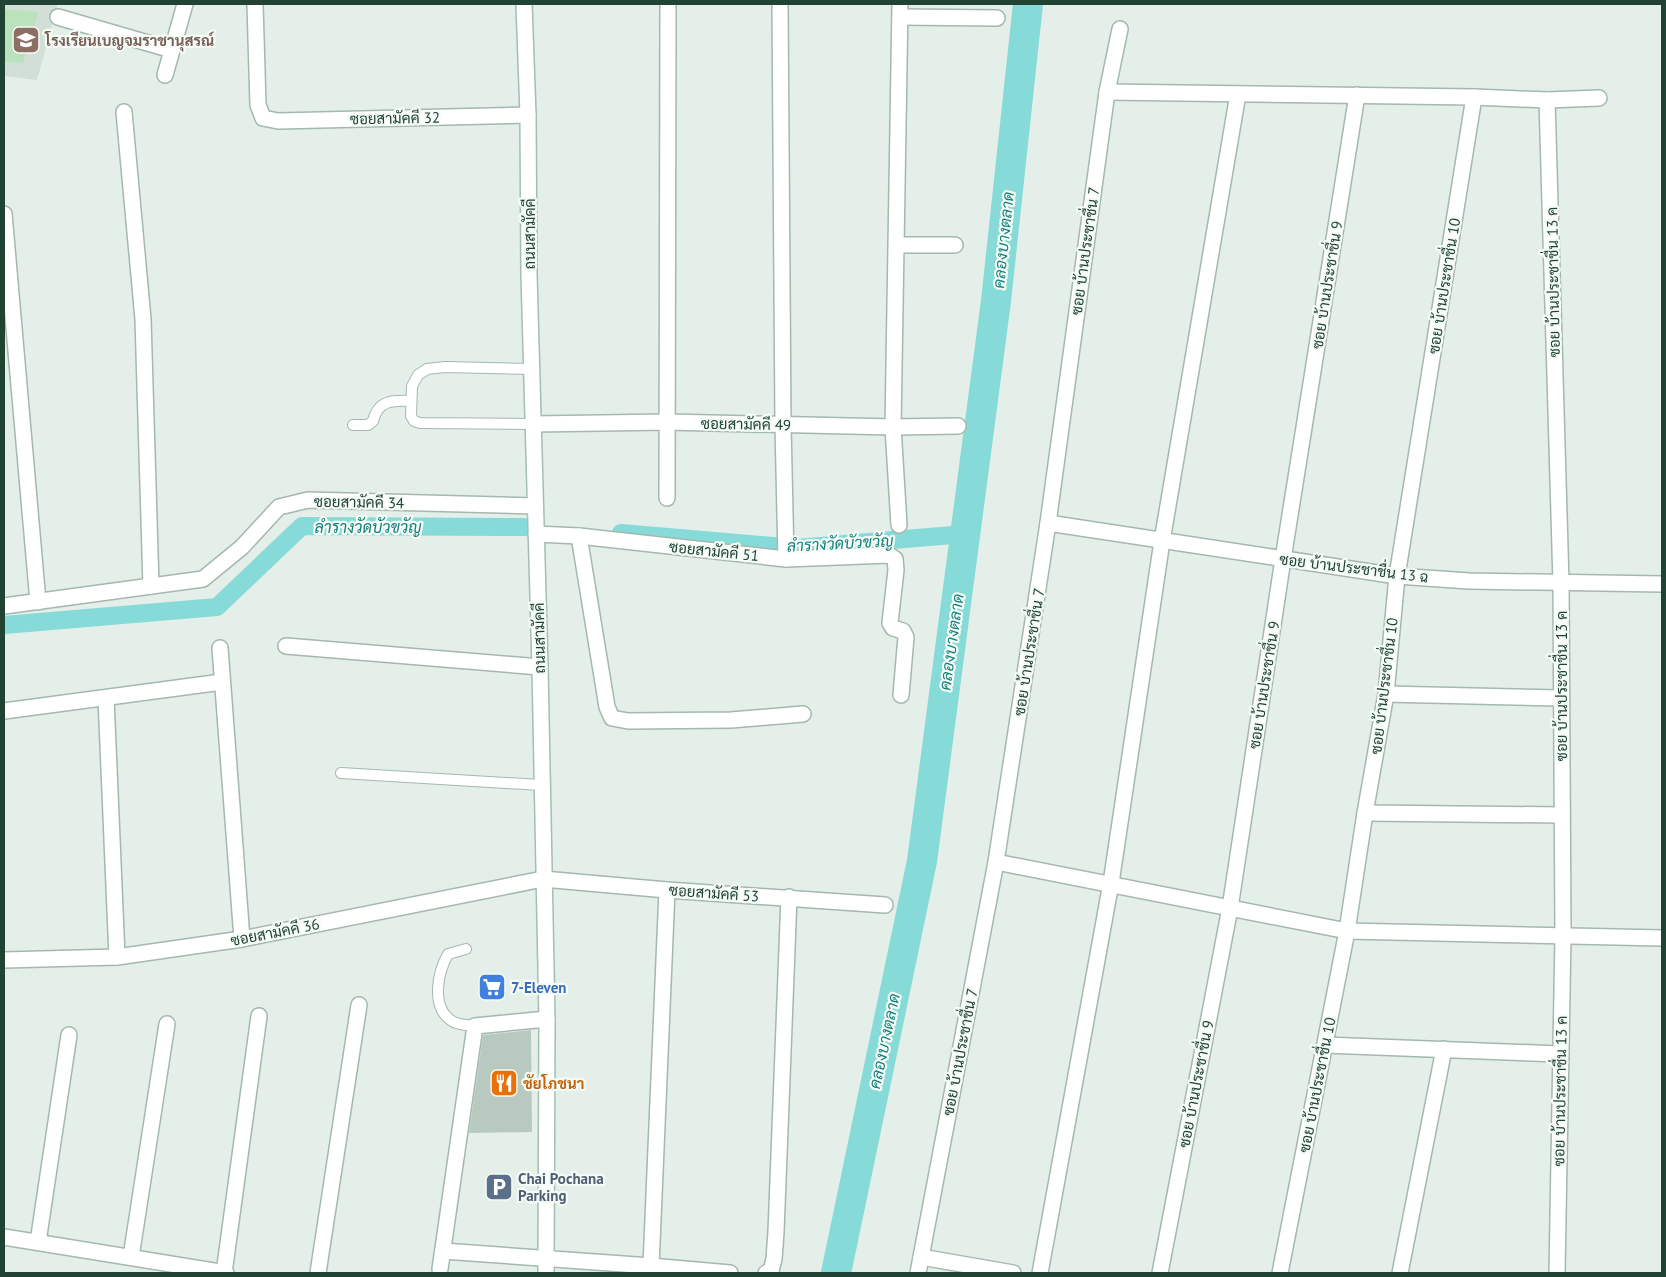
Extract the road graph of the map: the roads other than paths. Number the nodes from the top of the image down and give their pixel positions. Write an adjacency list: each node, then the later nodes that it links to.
1 (185, 4): 10 (street)
2 (255, 4): 19 (street, ซอยสามัคคี 32)
3 (524, 4): 19 (street, ถนนสามัคคี)
4 (668, 4): 25 (street)
5 (780, 4): 28 (street)
6 (900, 10): 8 (street); 21 (street)
7 (58, 17): 10 (street)
8 (997, 18)
9 (1120, 28): 12 (street, ซอย บ้านประชาชื่น 7)
10 (172, 50): 11 (street)
11 (165, 75)
12 (1107, 92): 13 (street); 33 (street, ซอย บ้านประชาชื่น 7)
13 (1238, 94): 14 (street); 37 (street)
14 (1357, 95): 15 (street); 39 (street, ซอย บ้านประชาชื่น 9)
15 (1474, 97): 17 (street); 40 (street, ซอย บ้านประชาชื่น 10)
16 (1599, 98): 17 (street)
17 (1547, 100): 41 (street, ซอย บ้านประชาชื่น 13 ค)
18 (124, 112): 43 (street)
19 (528, 114): 23 (street, ถนนสามัคคี)
20 (4, 214): 44 (street)
21 (897, 245): 22 (street); 30 (street)
22 (955, 245)
23 (532, 369): 24 (lane); 26 (street, ถนนสามัคคี)
24 (411, 401): 26 (lane); 27 (lane)
25 (667, 422): 26 (street, ซอยสามัคคี 49); 28 (street, ซอยสามัคคี 49); 31 (street)
26 (534, 424): 32 (street, ถนนสามัคคี)
27 (353, 425)
28 (783, 425): 30 (street, ซอยสามัคคี 49); 38 (street)
29 (958, 426): 30 (street, ซอยสามัคคี 49)
30 (893, 427): 34 (street)
31 (667, 498)
32 (535, 506): 35 (street, ถนนสามัคคี); 43 (street, ซอยสามัคคี 34)
33 (1048, 523): 37 (street, ซอย บ้านประชาชื่น 13 ฉ); 60 (street, ซอย บ้านประชาชื่น 7)
34 (899, 525)
35 (536, 534): 36 (street, ซอยสามัคคี 51); 48 (street, ถนนสามัคคี)
36 (579, 536): 38 (street, ซอยสามัคคี 51); 55 (street)
37 (1162, 541): 39 (street, ซอย บ้านประชาชื่น 13 ฉ); 62 (street)
38 (786, 557): 51 (street, ซอยสามัคคี 51)
39 (1283, 559): 40 (street, ซอย บ้านประชาชื่น 13 ฉ); 66 (street, ซอย บ้านประชาชื่น 9)
40 (1398, 576): 41 (street, ซอย บ้านประชาชื่น 13 ฉ); 50 (street, ซอย บ้านประชาชื่น 10)
41 (1561, 583): 42 (street, ซอย บ้านประชาชื่น 13 ฉ); 53 (street, ซอย บ้านประชาชื่น 13 ค)
42 (1662, 584)
43 (151, 586): 44 (street, ซอยสามัคคี 34)
44 (38, 602): 45 (street, ซอยสามัคคี 34)
45 (4, 606)
46 (286, 646): 48 (street)
47 (220, 648): 49 (street)
48 (540, 667): 57 (street, ถนนสามัคคี)
49 (222, 682): 52 (street); 70 (street)
50 (1386, 694): 53 (street); 58 (street, ซอย บ้านประชาชื่น 10)
51 (901, 695)
52 (106, 698): 54 (street); 72 (street)
53 (1560, 698): 59 (street, ซอย บ้านประชาชื่น 13 ค)
54 (4, 711)
55 (803, 714)
56 (341, 773): 57 (lane)
57 (541, 784): 61 (street, ถนนสามัคคี)
58 (1365, 814): 59 (street); 67 (street, ซอย บ้านประชาชื่น 10)
59 (1562, 815): 68 (street, ซอย บ้านประชาชื่น 13 ค)
60 (996, 862): 62 (street); 87 (street, ซอย บ้านประชาชื่น 7)
61 (543, 878): 63 (street, ซอยสามัคคี 53); 70 (street, ซอยสามัคคี 36); 76 (street, ถนนสามัคคี)
62 (1111, 884): 66 (street); 97 (street)
63 (668, 890): 64 (street, ซอยสามัคคี 53); 89 (street)
64 (789, 897): 65 (street, ซอยสามัคคี 53); 91 (street)
65 (885, 905)
66 (1230, 908): 67 (street); 98 (street, ซอย บ้านประชาชื่น 9)
67 (1347, 931): 68 (street); 80 (street, ซอย บ้านประชาชื่น 10)
68 (1562, 936): 69 (street); 82 (street, ซอย บ้านประชาชื่น 13 ค)
69 (1662, 938)
70 (242, 939): 72 (street, ซอยสามัคคี 36)
71 (466, 949): 78 (lane)
72 (117, 957): 73 (street, ซอยสามัคคี 36)
73 (4, 960)
74 (359, 1005): 93 (street)
75 (259, 1016): 92 (street)
76 (546, 1018): 78 (street); 88 (street, ถนนสามัคคี)
77 (167, 1024): 86 (street)
78 (475, 1026): 85 (street)
79 (69, 1036): 84 (street)
80 (1325, 1045): 81 (street); 99 (street, ซอย บ้านประชาชื่น 10)
81 (1444, 1049): 82 (street); 100 (street)
82 (1560, 1054): 101 (street, ซอย บ้านประชาชื่น 13 ค)
83 (4, 1237): 84 (street)
84 (38, 1242): 86 (street)
85 (443, 1251): 88 (street); 90 (street)
86 (131, 1257): 92 (street)
87 (921, 1257): 95 (street, ซอย บ้านประชาชื่น 7); 96 (street)
88 (546, 1266): 89 (street)
89 (651, 1266): 94 (street)
90 (440, 1268)
91 (768, 1272)
92 (225, 1273)
93 (318, 1273)
94 (730, 1273)
95 (918, 1273)
96 (1013, 1273)
97 (1040, 1273)
98 (1160, 1273)
99 (1280, 1273)
100 (1400, 1273)
101 (1557, 1273)

